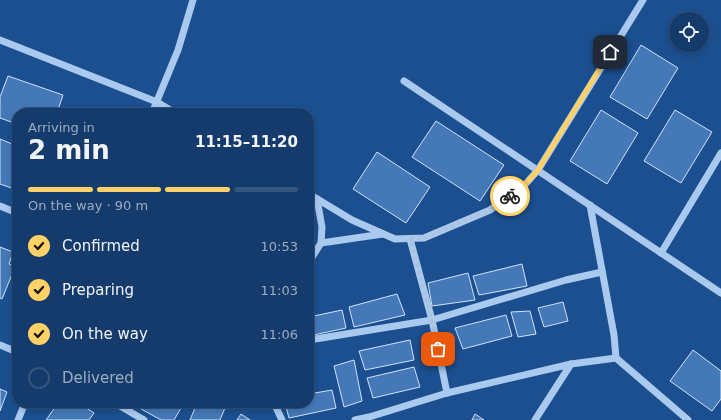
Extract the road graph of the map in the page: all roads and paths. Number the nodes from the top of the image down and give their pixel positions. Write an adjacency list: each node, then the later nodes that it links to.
1 (193, 0): 5 (street)
2 (643, 0): 9 (street)
3 (0, 40): 5 (street)
4 (404, 81): 9 (street)
5 (157, 102): 6 (street); 7 (street)
6 (154, 108)
7 (167, 108)
8 (721, 153): 18 (street)
9 (538, 170): 12 (street); 16 (street)
10 (314, 197): 11 (street)
11 (317, 199): 15 (street); 17 (street)
12 (590, 205): 18 (street); 20 (street)
13 (0, 206): 14 (street)
14 (12, 211)
15 (384, 234): 16 (street); 17 (street)
16 (410, 239): 22 (street)
17 (321, 243): 19 (street)
18 (661, 253): 21 (street)
19 (314, 254)
20 (602, 272): 22 (street); 26 (street)
21 (721, 293)
22 (432, 320): 23 (street); 28 (street)
23 (314, 339)
24 (0, 345): 25 (street)
25 (12, 350)
26 (616, 358): 27 (street); 38 (street)
27 (572, 364): 28 (street); 37 (street)
28 (447, 393): 32 (street)
29 (23, 408): 33 (street)
30 (124, 408): 34 (street)
31 (276, 408): 35 (street)
32 (368, 419): 36 (street)
33 (18, 420)
34 (144, 420)
35 (282, 420)
36 (356, 420)
37 (535, 420)
38 (688, 420)

